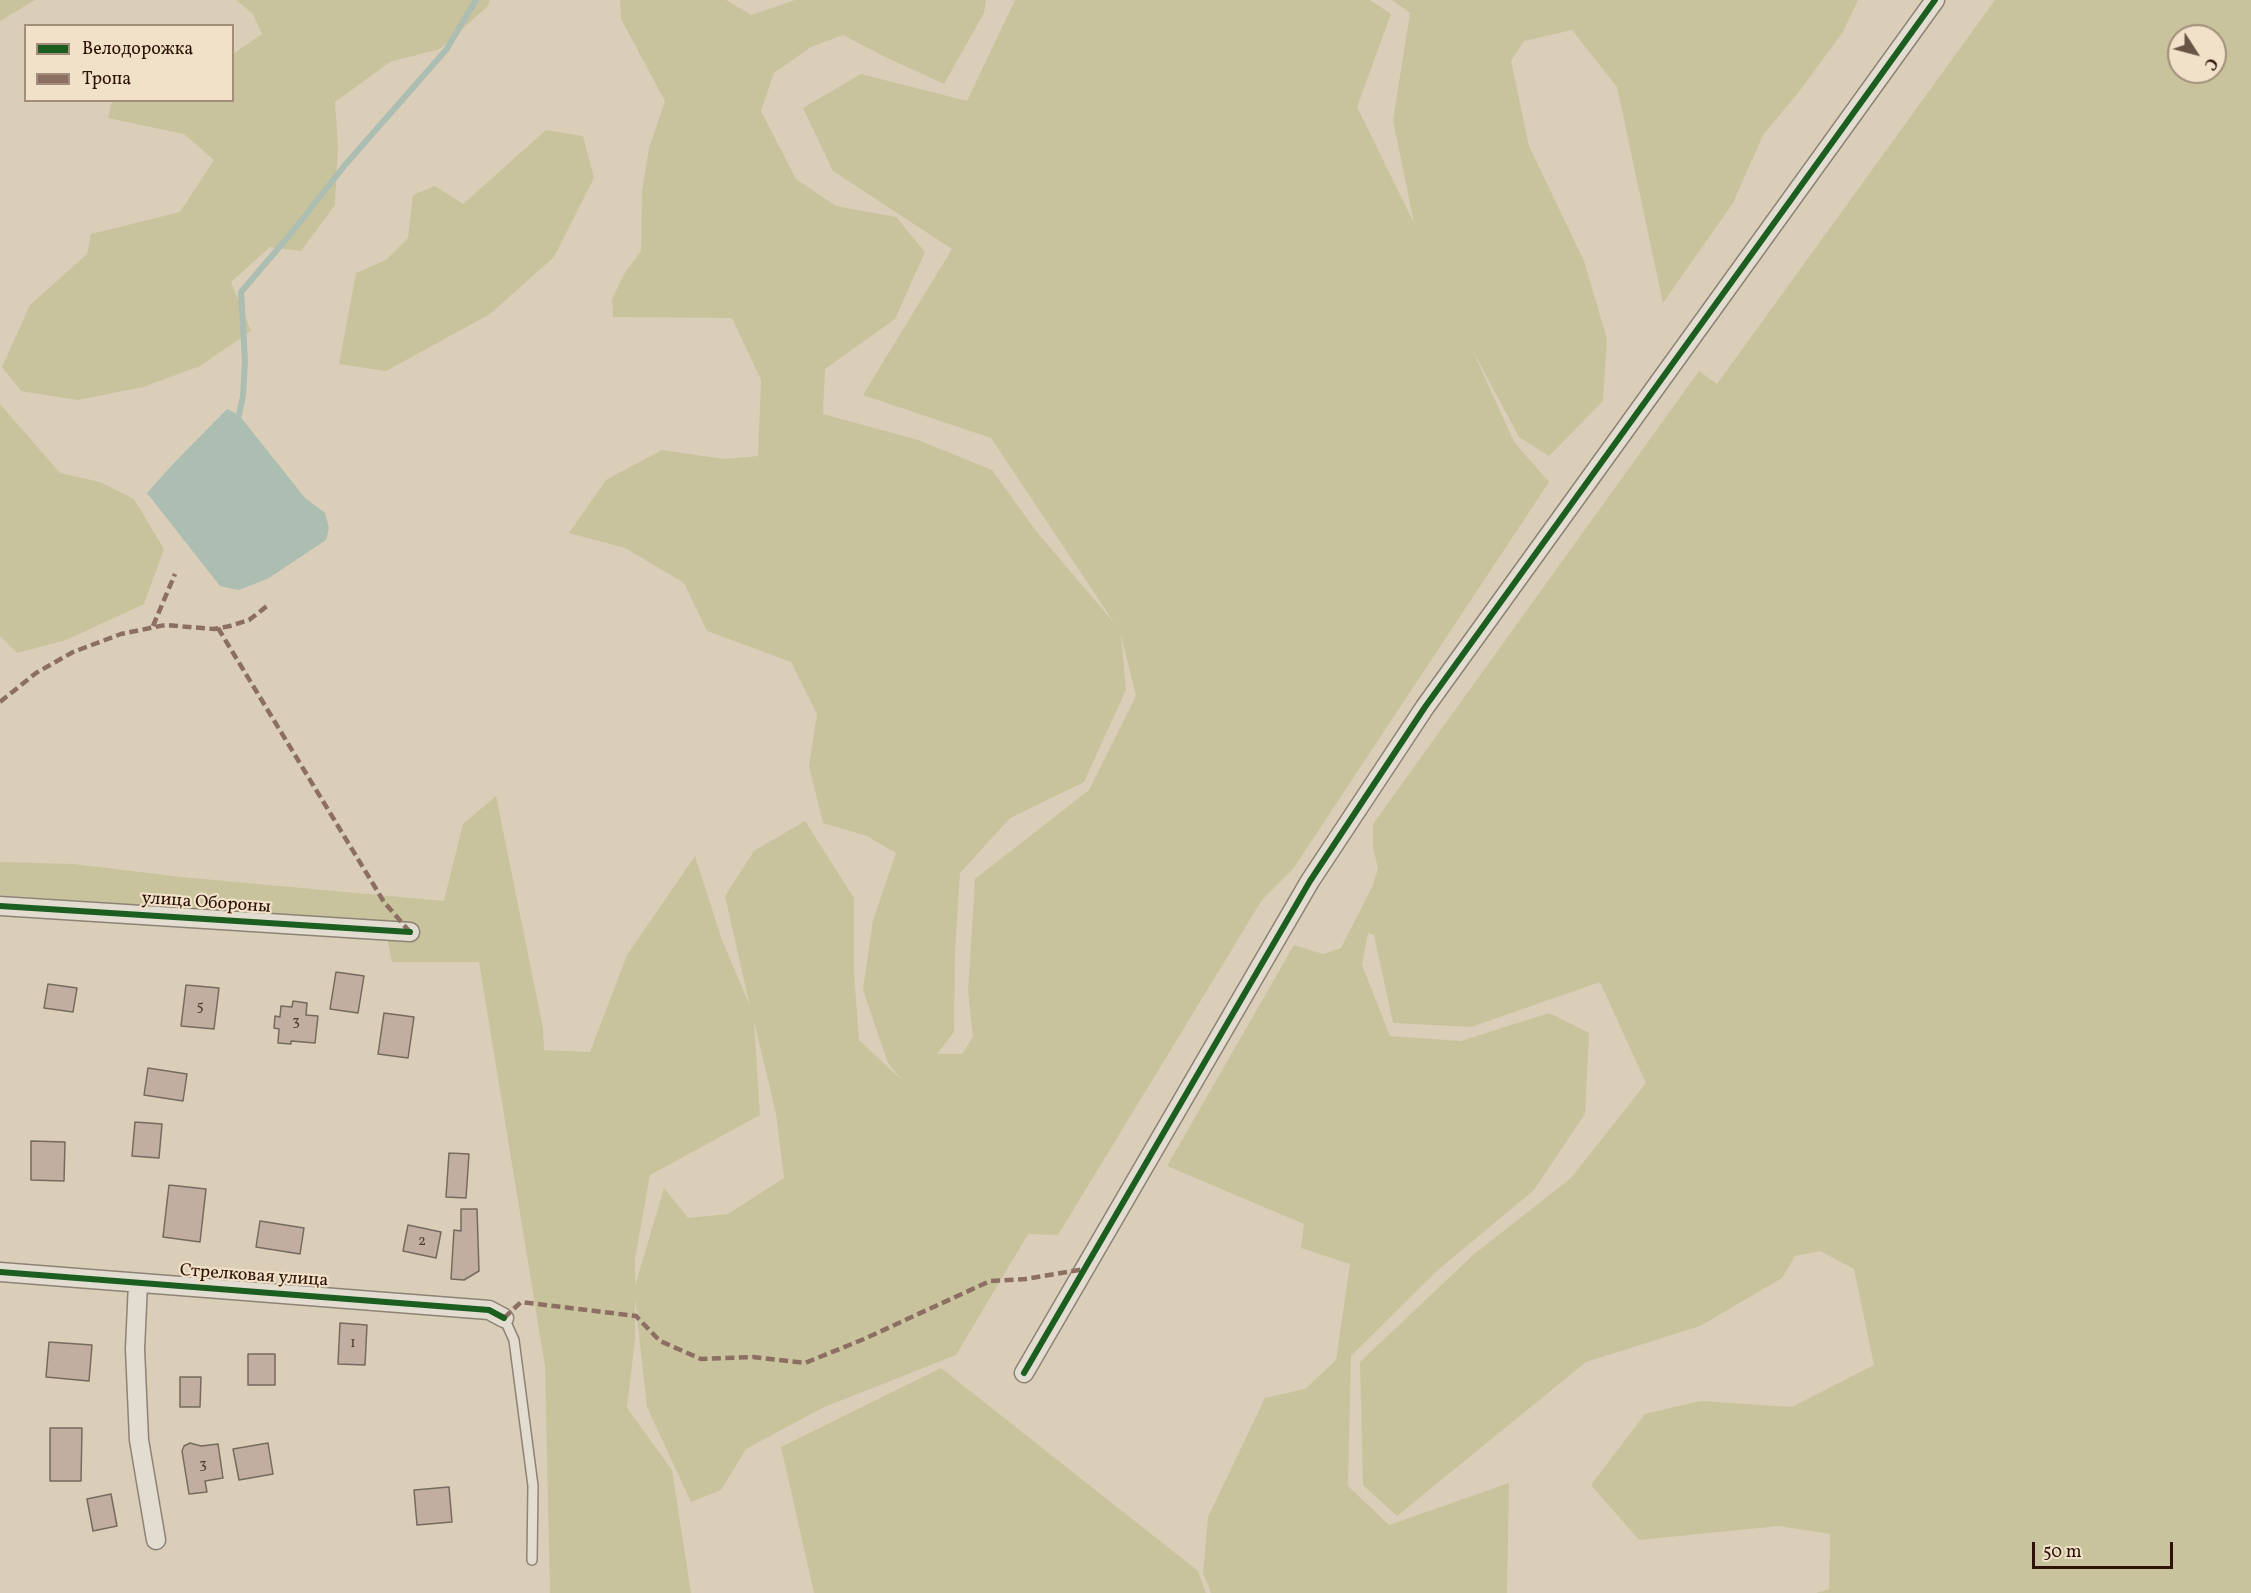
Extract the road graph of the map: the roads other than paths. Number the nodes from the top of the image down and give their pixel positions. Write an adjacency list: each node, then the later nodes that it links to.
1 (1935, 0): 7 (street)
2 (0, 906): 3 (street, улица Обороны)
3 (410, 932)
4 (0, 1272): 5 (street, Стрелковая улица)
5 (138, 1283): 6 (street, Стрелковая улица); 8 (street)
6 (504, 1318): 9 (lane)
7 (1024, 1373)
8 (156, 1540)
9 (532, 1560)

